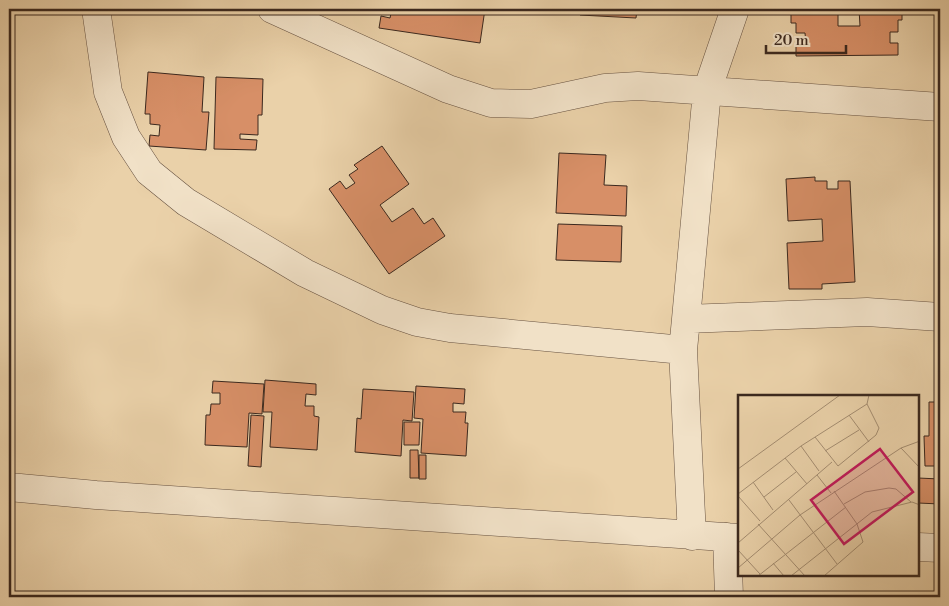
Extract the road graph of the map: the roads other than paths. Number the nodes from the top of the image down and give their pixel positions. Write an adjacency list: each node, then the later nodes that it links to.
1 (96, 9): 8 (street)
2 (272, 9): 4 (street)
3 (735, 9): 4 (street)
4 (707, 91): 5 (street); 7 (street)
5 (940, 107)
6 (940, 317): 7 (street)
7 (686, 319): 8 (street)
8 (683, 350): 10 (street)
9 (9, 487): 10 (street)
10 (692, 536): 11 (street)
11 (733, 537): 14 (street)
12 (919, 547): 13 (street)
13 (940, 548)
14 (729, 597)

